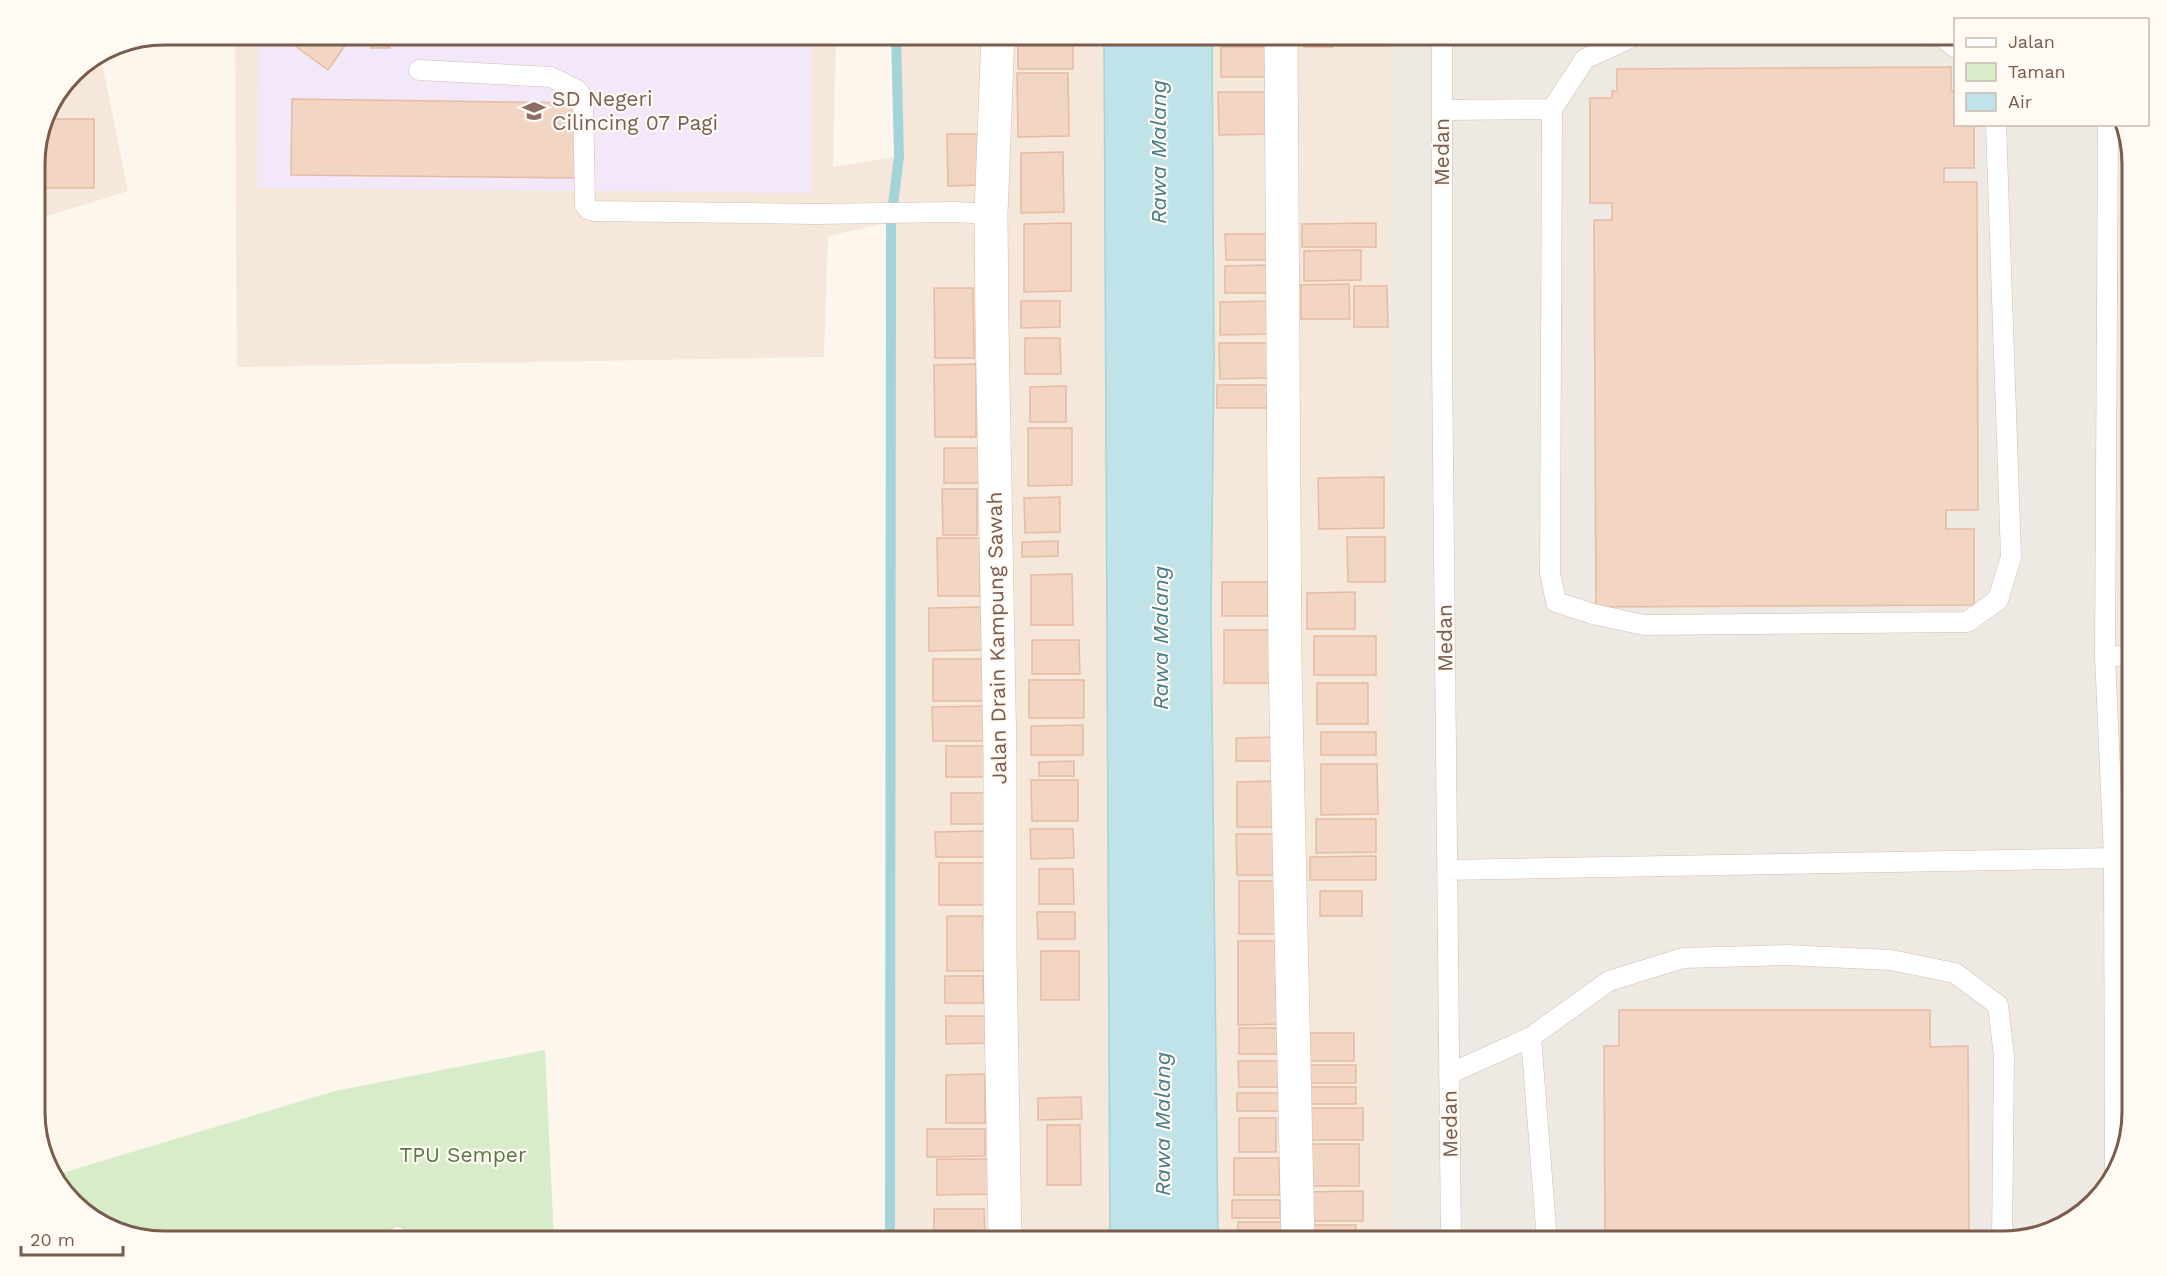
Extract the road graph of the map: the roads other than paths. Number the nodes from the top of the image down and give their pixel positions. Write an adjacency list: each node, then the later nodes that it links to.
1 (998, 45): 10 (street, Jalan Drain Kampung Sawah)
2 (1281, 45): 19 (street)
3 (1442, 45): 7 (lane, Medan)
4 (1615, 45): 6 (lane)
5 (419, 70): 10 (lane)
6 (1552, 109): 7 (lane); 8 (lane)
7 (1442, 110): 14 (lane, Medan)
8 (1996, 126)
9 (2108, 126): 11 (lane)
10 (991, 214): 18 (street, Jalan Drain Kampung Sawah)
11 (2105, 656): 12 (lane); 13 (lane)
12 (2122, 656)
13 (2114, 858): 14 (lane); 17 (lane)
14 (1447, 870): 16 (lane, Medan)
15 (1531, 1037): 16 (lane); 21 (lane); 22 (lane)
16 (1449, 1074): 20 (lane, Medan)
17 (2115, 1152)
18 (1005, 1231)
19 (1298, 1231)
20 (1451, 1231)
21 (1546, 1231)
22 (2002, 1231)

